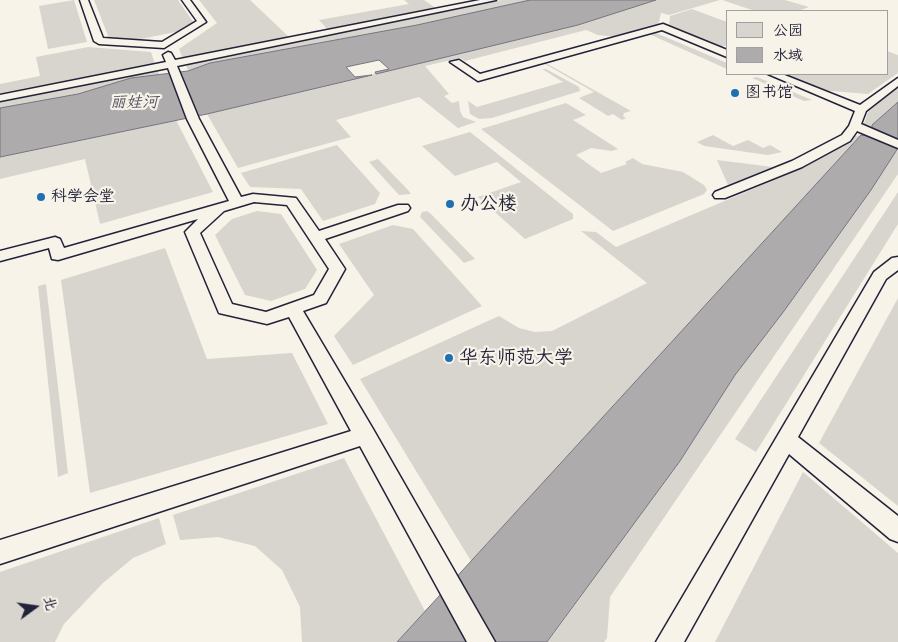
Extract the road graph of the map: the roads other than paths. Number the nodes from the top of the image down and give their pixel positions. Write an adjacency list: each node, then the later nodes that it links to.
1 (84, 0): 8 (lane)
2 (186, 0): 8 (lane)
3 (430, 0): 5 (lane)
4 (492, 0): 5 (lane)
5 (445, 10): 7 (lane)
6 (305, 26): 7 (lane)
7 (314, 36): 11 (lane)
8 (164, 45): 11 (lane)
9 (726, 54): 10 (lane)
10 (455, 62)
11 (173, 68): 14 (lane); 19 (lane)
12 (776, 75): 15 (lane)
13 (898, 81): 15 (lane)
14 (0, 98)
15 (862, 109): 16 (lane)
16 (861, 129): 17 (lane); 18 (lane)
17 (898, 144)
18 (720, 195)
19 (237, 203): 20 (lane); 22 (lane)
20 (219, 208): 23 (lane); 25 (lane)
21 (403, 208): 22 (lane)
22 (316, 238): 25 (lane)
23 (0, 256)
24 (898, 262): 27 (lane)
25 (294, 309): 26 (lane)
26 (366, 435): 29 (lane); 30 (lane)
27 (786, 439): 28 (lane); 31 (lane)
28 (898, 531)
29 (0, 552)
30 (482, 642)
31 (669, 642)

